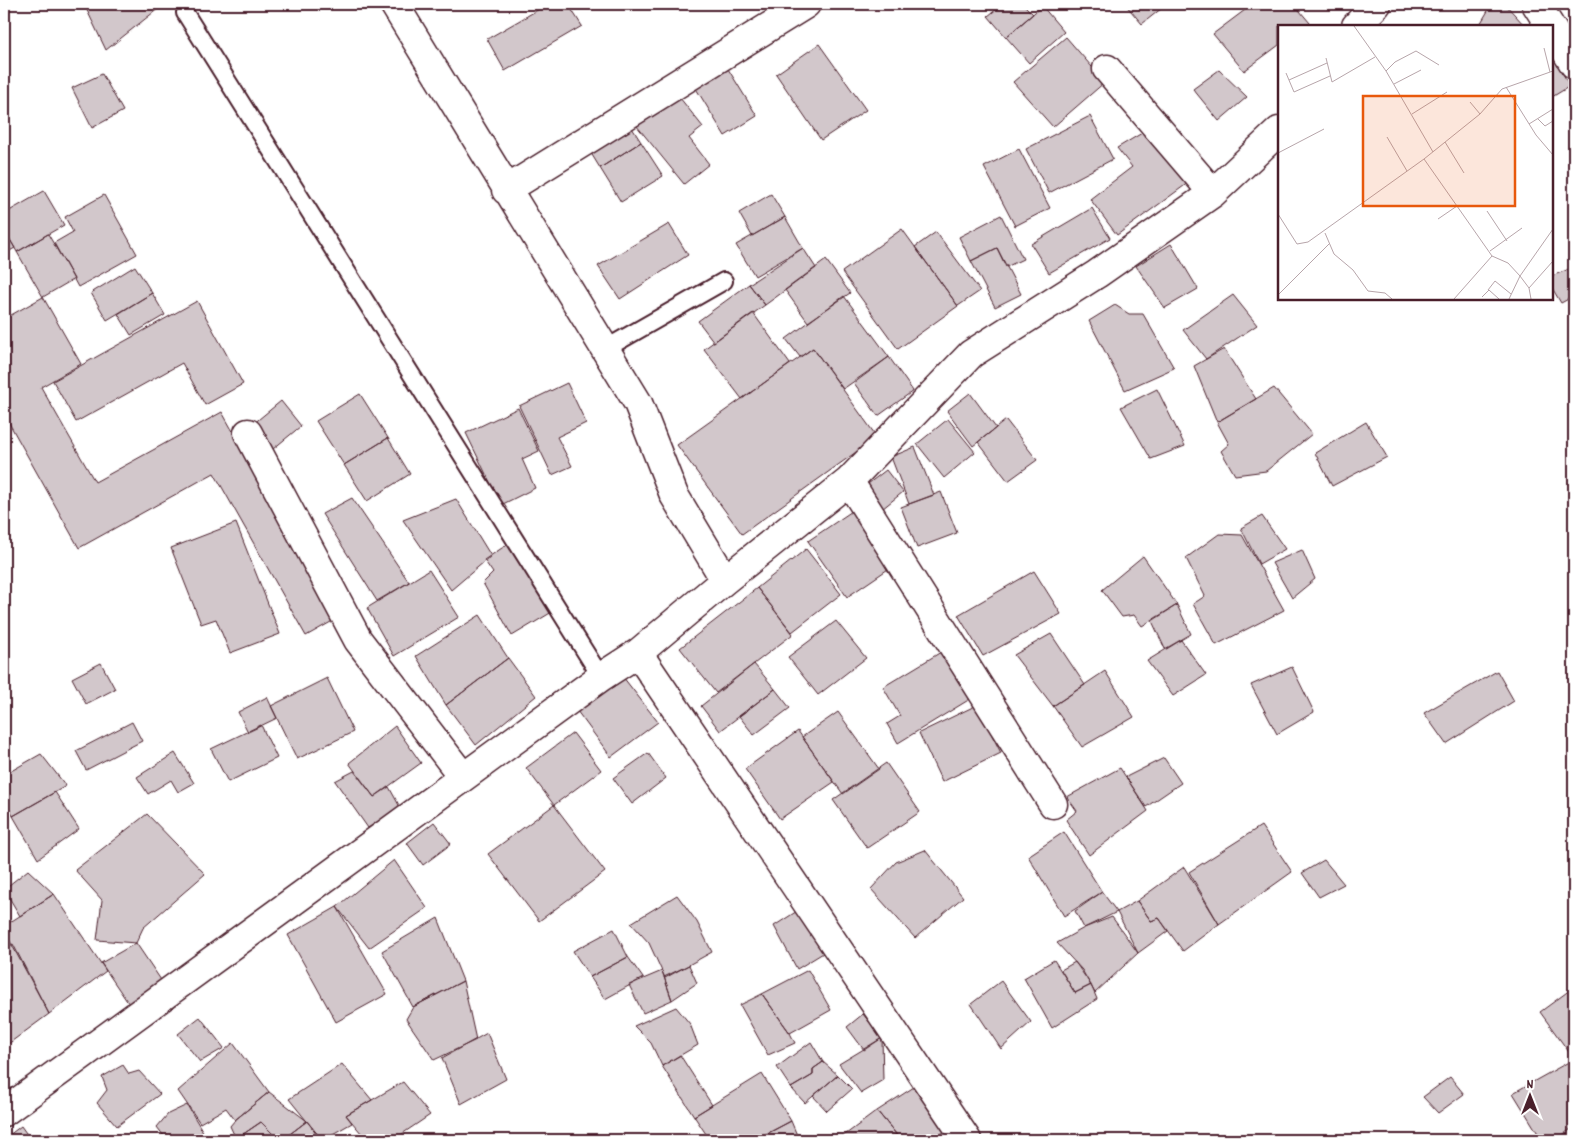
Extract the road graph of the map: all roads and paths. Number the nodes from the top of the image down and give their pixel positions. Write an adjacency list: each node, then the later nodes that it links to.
1 (394, 4): 12 (street)
2 (806, 4): 12 (street)
3 (1377, 4): 6 (street)
4 (1536, 4): 7 (street)
5 (185, 13): 20 (lane)
6 (1357, 25)
7 (1550, 25)
8 (1553, 30): 9 (street)
9 (1574, 64)
10 (1107, 69): 13 (street)
11 (1278, 132): 13 (street)
12 (506, 190): 15 (street)
13 (1213, 193): 17 (street)
14 (724, 281): 15 (lane)
15 (605, 349): 18 (street)
16 (248, 433): 21 (street)
17 (849, 481): 18 (street); 22 (street)
18 (725, 580): 19 (street)
19 (638, 653): 20 (street); 24 (street)
20 (601, 677): 21 (street)
21 (463, 777): 23 (street)
22 (1052, 804)
23 (4, 1112)
24 (967, 1140)

